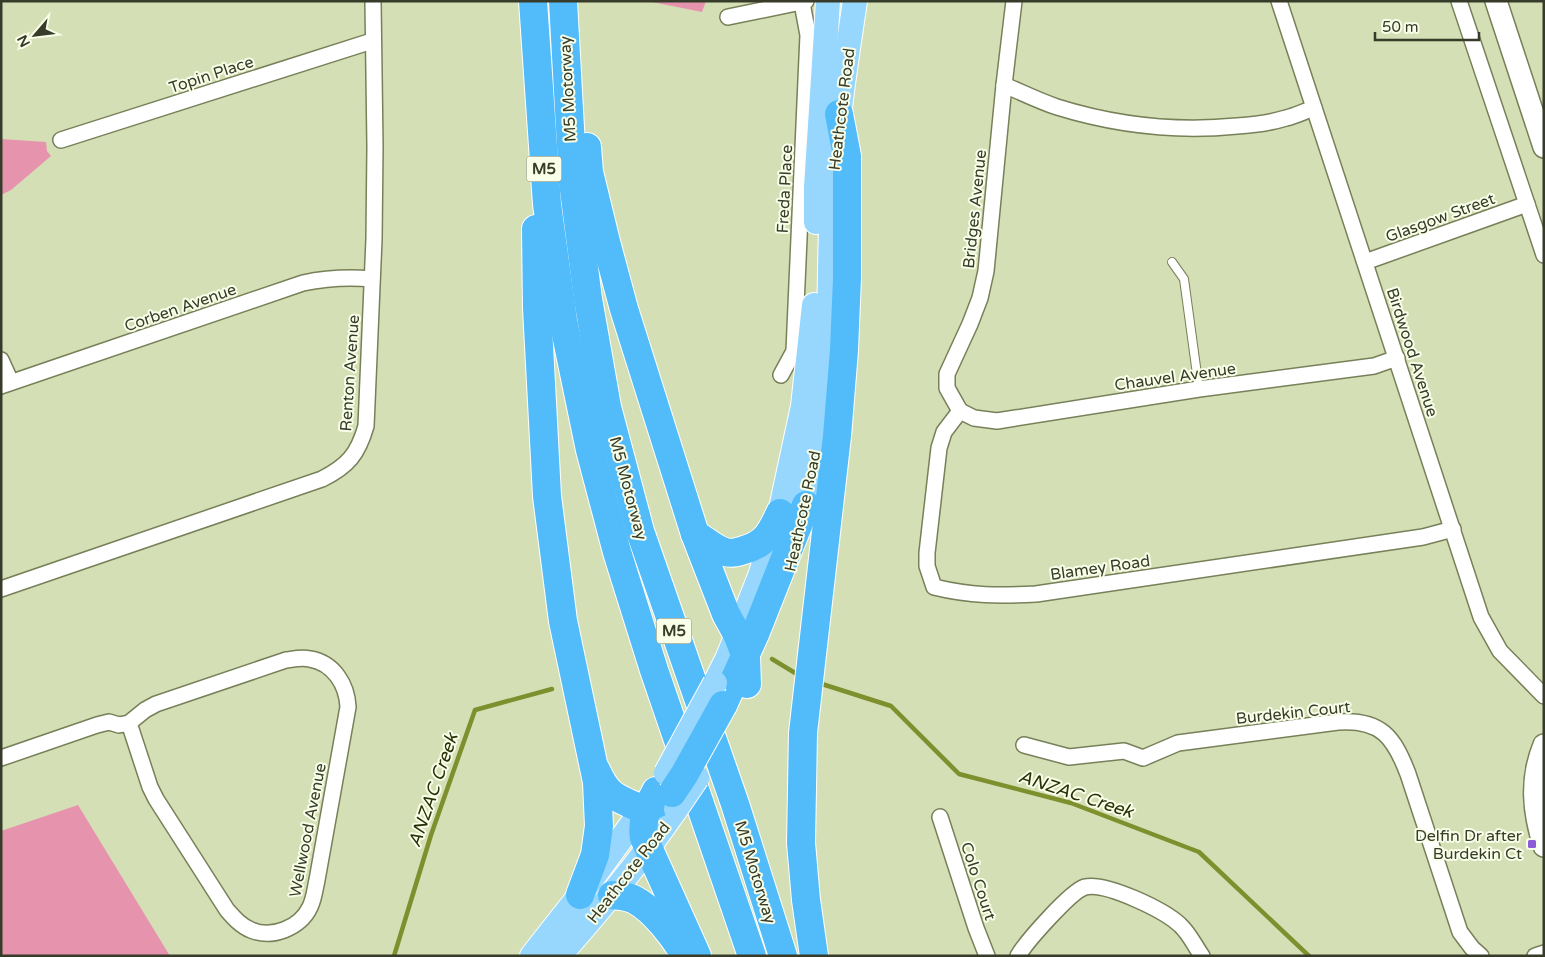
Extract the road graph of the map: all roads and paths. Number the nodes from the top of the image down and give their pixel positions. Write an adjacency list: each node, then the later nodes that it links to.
1 (373, 1): 13 (street, Renton Avenue)
2 (562, 1): 56 (highway, M5 Motorway / M5)
3 (576, 1): 33 (highway)
4 (828, 1): 31 (main road, Heathcote Road)
5 (854, 1): 16 (main road, Heathcote Road)
6 (1014, 1): 14 (street, Bridges Avenue)
7 (1279, 1): 15 (street, Birdwood Avenue)
8 (1459, 1): 19 (street)
9 (1496, 1): 18 (main road)
10 (804, 2): 12 (street, Freda Place); 26 (street, Freda Place)
11 (533, 10): 43 (highway); 55 (highway, M5 Motorway / M5)
12 (728, 17)
13 (372, 41): 17 (street, Topin Place); 23 (street, Renton Avenue)
14 (1004, 85): 15 (street); 29 (street, Bridges Avenue)
15 (1314, 108): 22 (street, Birdwood Avenue)
16 (839, 114): 30 (main road, Heathcote Road); 57 (highway)
17 (61, 140)
18 (1544, 147)
19 (1527, 204): 20 (street); 22 (street, Glasgow Street)
20 (1544, 254)
21 (1172, 262): 28 (lane)
22 (1365, 262): 24 (street, Birdwood Avenue)
23 (372, 279): 27 (street, Corben Avenue); 34 (street, Renton Avenue)
24 (1397, 358): 28 (street, Chauvel Avenue); 32 (street, Birdwood Avenue)
25 (1, 360): 27 (street)
26 (782, 375)
27 (6, 384)
28 (1199, 389): 29 (street, Chauvel Avenue)
29 (960, 411): 32 (street, Blamey Road)
30 (806, 505): 35 (highway); 36 (main road, Heathcote Road)
31 (780, 513): 33 (highway); 35 (main road, Heathcote Road)
32 (1452, 529): 37 (street, Birdwood Avenue)
33 (695, 534): 35 (highway)
34 (1, 589)
35 (741, 645): 36 (highway); 38 (highway)
36 (747, 684): 38 (main road, Heathcote Road)
37 (1544, 696)
38 (722, 703): 44 (highway, bridge)
39 (129, 722): 39 (street, Wellwood Avenue); 42 (street)
40 (1024, 744): 61 (street, Burdekin Court)
41 (1544, 745): 46 (main road)
42 (1, 758)
43 (591, 760): 44 (highway); 48 (highway)
44 (660, 798): 47 (highway); 48 (main road, Heathcote Road)
45 (940, 817): 58 (street, Colo Court)
46 (1544, 846)
47 (649, 850): 49 (main road, Heathcote Road); 54 (highway)
48 (580, 894): 51 (main road, Heathcote Road)
49 (612, 895): 52 (main road, Heathcote Road); 53 (highway)
50 (1544, 953): 62 (street)
51 (532, 956)
52 (559, 956)
53 (686, 956)
54 (697, 956)
55 (752, 956)
56 (783, 956)
57 (814, 956)
58 (987, 956)
59 (1018, 956): 60 (street)
60 (1202, 956)
61 (1482, 956)
62 (1535, 956)

